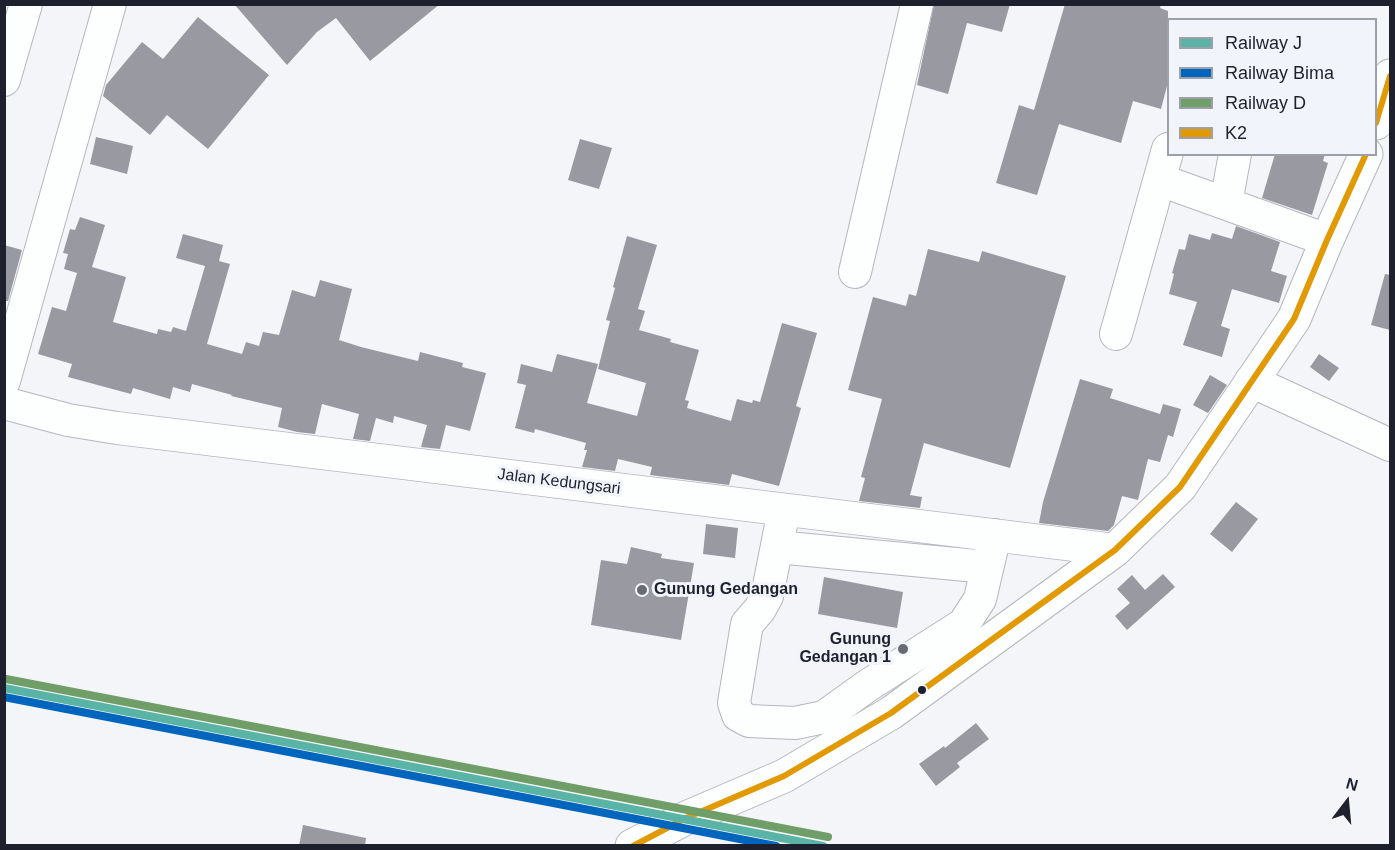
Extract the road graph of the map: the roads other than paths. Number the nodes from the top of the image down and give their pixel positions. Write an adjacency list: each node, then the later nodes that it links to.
1 (26, 4): 5 (street)
2 (110, 4): 15 (street)
3 (917, 4): 13 (street)
4 (1390, 76): 6 (highway)
5 (4, 80)
6 (1377, 120)
7 (1167, 153): 10 (street)
8 (1235, 156): 11 (street)
9 (1365, 156): 12 (highway)
10 (1160, 180): 11 (street); 14 (street)
11 (1226, 203): 12 (street)
12 (1327, 240): 16 (highway)
13 (855, 272)
14 (1116, 334)
15 (4, 381)
16 (1251, 381): 18 (street); 22 (highway)
17 (4, 403): 19 (street, Jalan Kedungsari)
18 (1390, 445)
19 (784, 510): 20 (street, Jalan Kedungsari); 21 (street)
20 (995, 535): 22 (street, Jalan Kedungsari); 23 (street)
21 (777, 547): 23 (street); 23 (street)
22 (1115, 550): 24 (highway)
23 (987, 567)
24 (632, 846)

